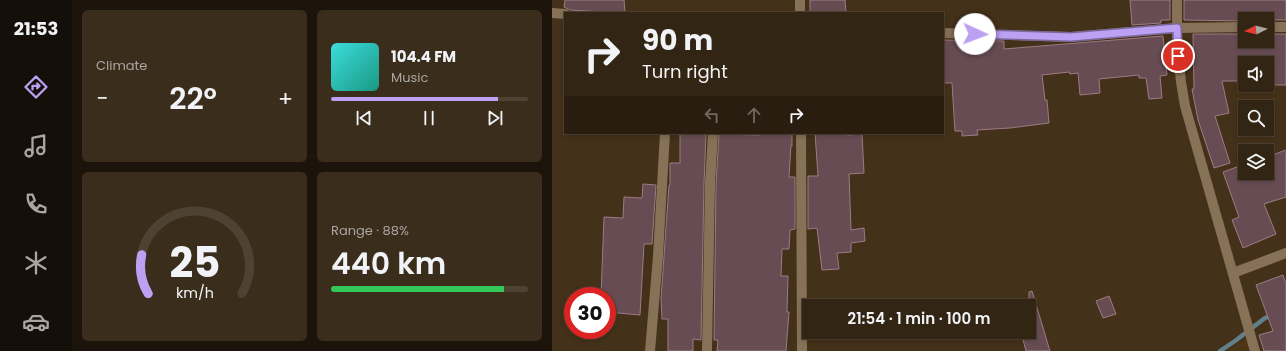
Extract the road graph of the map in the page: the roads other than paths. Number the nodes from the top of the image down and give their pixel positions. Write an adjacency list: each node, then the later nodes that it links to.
1 (800, 0): 3 (street)
2 (1177, 0): 9 (street)
3 (800, 12)
4 (552, 13): 5 (street)
5 (564, 14)
6 (1238, 27): 9 (street)
7 (1274, 27): 8 (street)
8 (1286, 27)
9 (1177, 28): 10 (street); 15 (street)
10 (944, 33)
11 (665, 134): 16 (street)
12 (713, 134): 17 (street)
13 (801, 134): 18 (street)
14 (1286, 253): 15 (street)
15 (1233, 273): 19 (street)
16 (650, 351)
17 (707, 351)
18 (802, 351)
19 (1255, 351)

